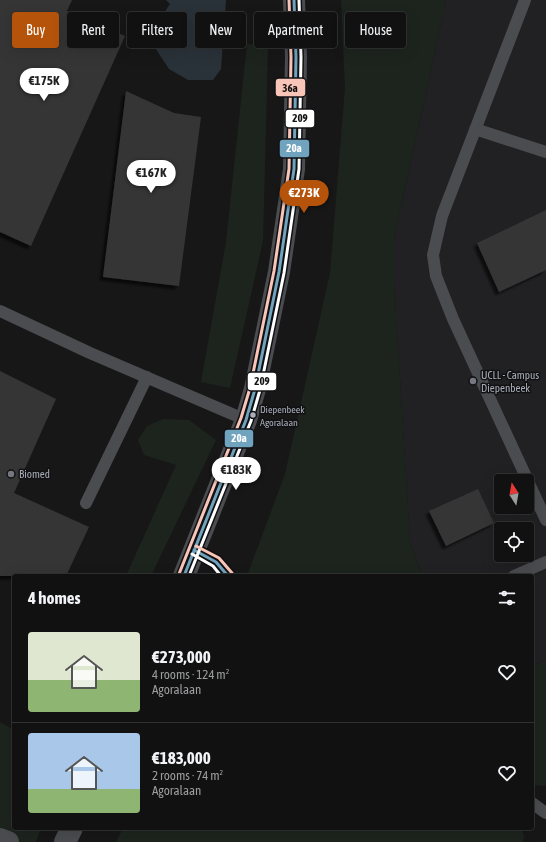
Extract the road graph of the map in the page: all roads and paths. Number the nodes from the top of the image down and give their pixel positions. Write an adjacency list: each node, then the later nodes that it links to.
1 (294, 0): 7 (street)
2 (525, 0): 3 (lane)
3 (475, 129): 4 (lane); 9 (lane)
4 (546, 152)
5 (0, 311): 6 (lane)
6 (147, 377): 7 (lane); 8 (lane)
7 (246, 420): 10 (street)
8 (86, 503)
9 (546, 520)
10 (194, 550): 12 (street); 13 (lane)
11 (546, 562): 14 (lane)
12 (185, 574)
13 (226, 574)
14 (519, 574)
15 (534, 804): 16 (lane)
16 (546, 813)
17 (71, 830): 20 (street)
18 (0, 839): 19 (street)
19 (8, 842)
20 (65, 842)

